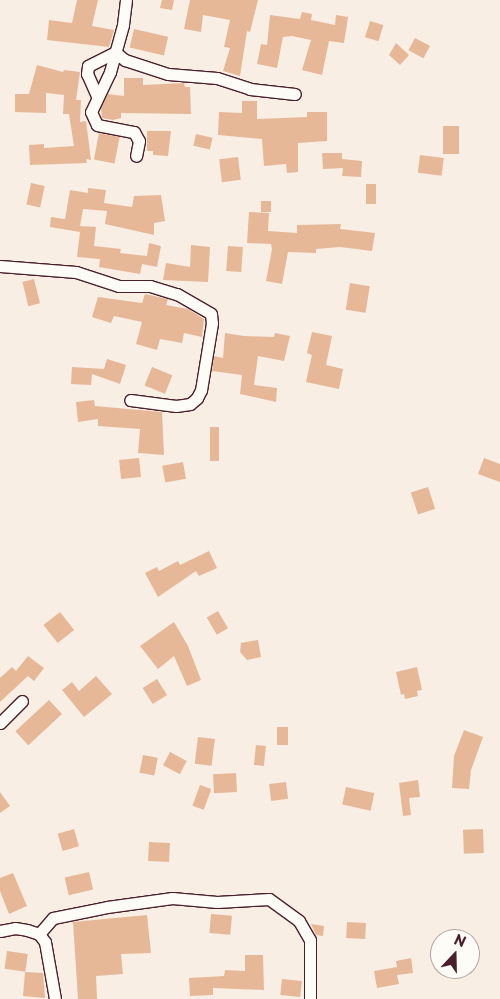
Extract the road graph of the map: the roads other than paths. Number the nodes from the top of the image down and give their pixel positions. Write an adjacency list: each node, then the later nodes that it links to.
1 (126, 0): 2 (street)
2 (115, 52): 3 (street); 4 (street); 4 (street)
3 (295, 94)
4 (97, 96): 5 (street)
5 (136, 156)
6 (0, 266): 7 (street)
7 (130, 400)
8 (22, 701): 9 (street)
9 (0, 724)
10 (0, 931): 11 (street)
11 (39, 934): 12 (street); 13 (street)
12 (55, 999)
13 (310, 999)

